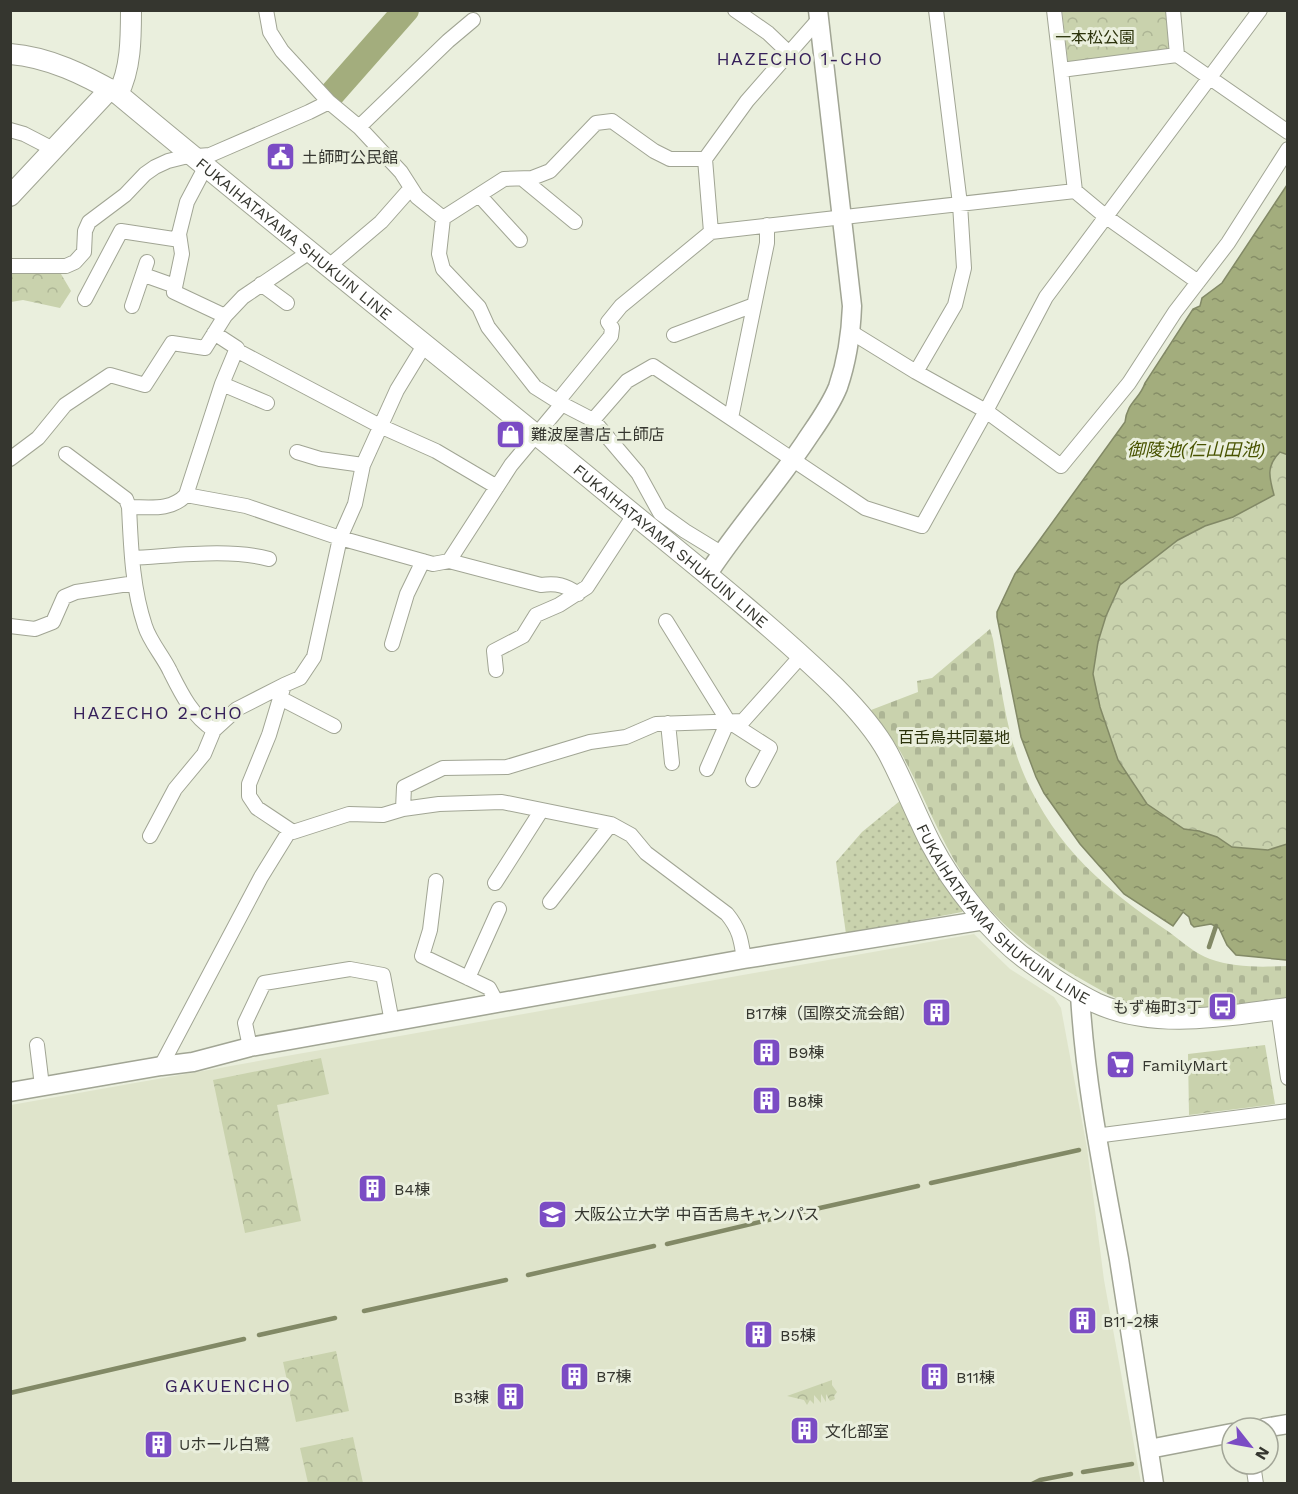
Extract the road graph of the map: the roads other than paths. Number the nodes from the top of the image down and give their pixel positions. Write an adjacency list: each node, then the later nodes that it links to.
1 (131, 10): 15 (main road)
2 (266, 10): 16 (street)
3 (735, 10): 10 (street)
4 (936, 10): 29 (street)
5 (1054, 10): 13 (street)
6 (1173, 10): 12 (street)
7 (1260, 10): 14 (street)
8 (818, 15): 10 (street); 31 (street)
9 (473, 20): 17 (street)
10 (789, 53): 22 (street)
11 (10, 54): 15 (main road, FUKAIHATAYAMA SHUKUIN LINE)
12 (1177, 55): 13 (street); 14 (street)
13 (1061, 70): 26 (street)
14 (1209, 76): 19 (street); 30 (street)
15 (114, 91): 21 (main road); 23 (main road, FUKAIHATAYAMA SHUKUIN LINE)
16 (329, 102): 17 (street); 23 (street)
17 (359, 127): 25 (street)
18 (10, 130): 21 (street)
19 (1287, 132)
20 (1287, 149): 41 (street)
21 (55, 150): 28 (main road)
22 (705, 159): 24 (street); 35 (street)
23 (199, 161): 36 (street); 38 (main road, FUKAIHATAYAMA SHUKUIN LINE); 39 (street)
24 (524, 180): 27 (street); 33 (street)
25 (411, 188): 32 (street); 40 (street)
26 (1075, 191): 29 (street); 30 (street)
27 (479, 195): 32 (street); 37 (street)
28 (10, 196)
29 (960, 204): 31 (street); 54 (street)
30 (1105, 216): 41 (street); 58 (street)
31 (843, 217): 34 (street); 49 (street)
32 (443, 218): 57 (street)
33 (576, 222)
34 (767, 225): 35 (street); 46 (street)
35 (711, 232): 57 (street)
36 (180, 240): 43 (street); 44 (street)
37 (520, 240)
38 (311, 251): 40 (main road, FUKAIHATAYAMA SHUKUIN LINE); 42 (street)
39 (10, 266)
40 (329, 266): 52 (main road, FUKAIHATAYAMA SHUKUIN LINE)
41 (1198, 282): 58 (street)
42 (261, 284): 45 (street); 48 (street)
43 (175, 286): 47 (street); 48 (street)
44 (85, 299)
45 (287, 303)
46 (754, 305): 51 (street); 59 (street)
47 (132, 306)
48 (225, 316): 50 (street)
49 (851, 332): 54 (street); 66 (street)
50 (214, 333): 53 (street); 65 (street)
51 (674, 335)
52 (425, 344): 61 (street); 62 (main road, FUKAIHATAYAMA SHUKUIN LINE)
53 (236, 350): 55 (street); 61 (street)
54 (916, 372): 58 (street)
55 (222, 384): 56 (street); 69 (street)
56 (267, 403)
57 (560, 403): 60 (street); 62 (street)
58 (986, 411): 66 (street)
59 (731, 418): 60 (street); 66 (street)
60 (593, 420): 73 (street)
61 (380, 426): 67 (street); 68 (street)
62 (536, 435): 68 (street); 71 (main road, FUKAIHATAYAMA SHUKUIN LINE)
63 (297, 452): 67 (street)
64 (66, 454): 70 (street)
65 (10, 459)
66 (793, 460): 73 (street)
67 (363, 465): 72 (street)
68 (497, 487): 77 (street)
69 (186, 495): 70 (street); 72 (street)
70 (129, 507): 74 (street)
71 (634, 515): 78 (main road, FUKAIHATAYAMA SHUKUIN LINE); 80 (street)
72 (340, 538): 76 (street); 86 (street)
73 (721, 553): 78 (street)
74 (132, 558): 75 (street); 79 (street)
75 (269, 559)
76 (423, 561): 77 (street); 83 (street)
77 (449, 561): 80 (street)
78 (707, 575): 84 (main road, FUKAIHATAYAMA SHUKUIN LINE)
79 (135, 583): 82 (street); 90 (street)
80 (578, 594): 85 (street)
81 (666, 621): 87 (street)
82 (10, 626)
83 (392, 644)
84 (801, 656): 87 (street); 103 (main road, FUKAIHATAYAMA SHUKUIN LINE)
85 (496, 670)
86 (282, 692): 89 (street); 90 (street); 97 (street)
87 (728, 721): 88 (street); 92 (street); 93 (street)
88 (668, 723): 91 (street); 94 (street)
89 (334, 726)
90 (213, 730): 98 (street)
91 (672, 763)
92 (707, 769)
93 (753, 780)
94 (403, 809): 95 (street); 97 (street)
95 (541, 811): 96 (street); 100 (street)
96 (611, 824): 101 (street); 104 (street)
97 (290, 831): 112 (street)
98 (150, 836)
99 (436, 881): 105 (street)
100 (495, 883)
101 (550, 902)
102 (499, 909): 105 (street)
103 (985, 920): 104 (street); 106 (main road, FUKAIHATAYAMA SHUKUIN LINE)
104 (744, 959): 107 (street)
105 (468, 978): 107 (street)
106 (1080, 994): 108 (main road, FUKAIHATAYAMA SHUKUIN LINE); 117 (street)
107 (497, 1003): 109 (street)
108 (1283, 1009): 113 (street)
109 (392, 1022): 111 (street); 111 (street)
110 (37, 1045): 114 (street)
111 (250, 1047): 112 (street)
112 (161, 1065): 114 (street)
113 (1287, 1078)
114 (42, 1086): 115 (street)
115 (10, 1092)
116 (1287, 1112): 117 (street)
117 (1095, 1136): 119 (street)
118 (1220, 1435): 119 (street)
119 (1149, 1449): 120 (street)
120 (1154, 1484)

